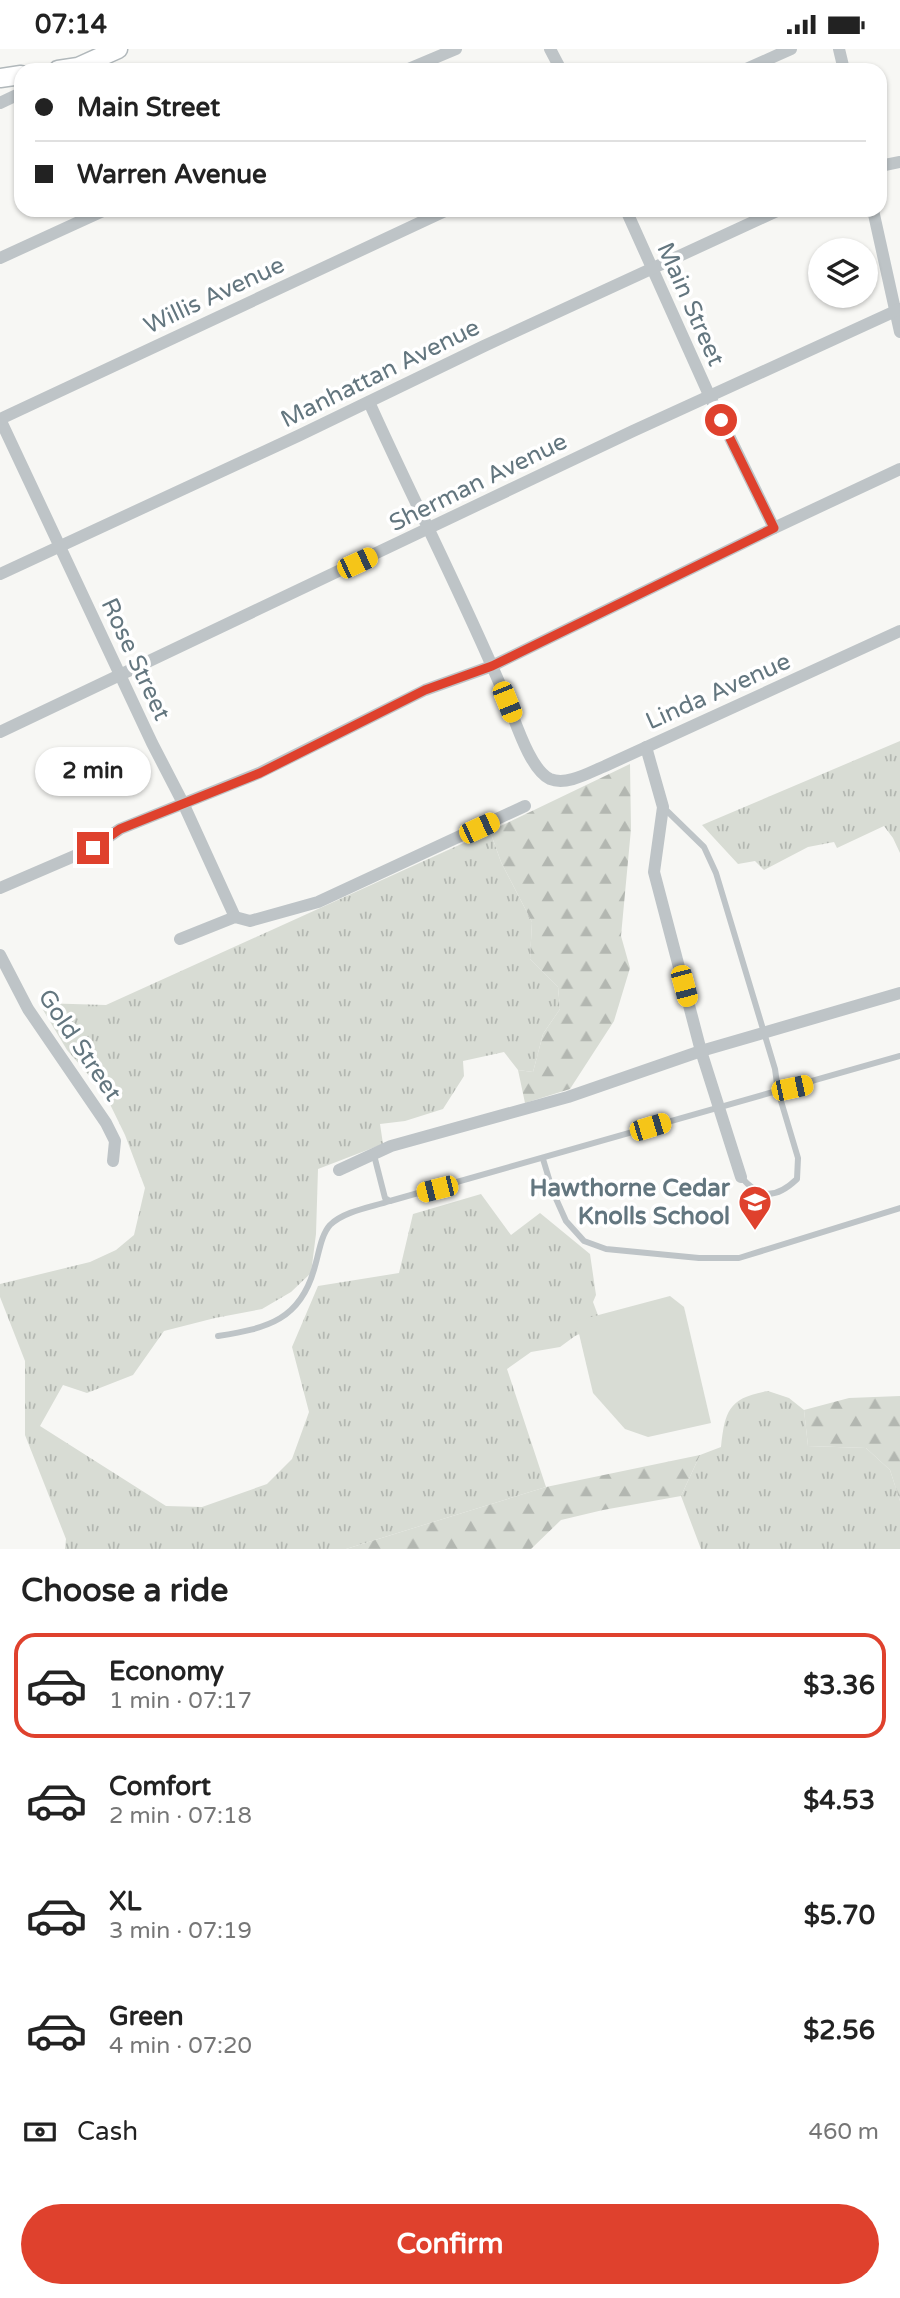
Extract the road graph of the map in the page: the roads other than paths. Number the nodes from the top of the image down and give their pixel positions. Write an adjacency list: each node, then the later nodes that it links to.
1 (118, 49): 4 (street)
2 (456, 49): 5 (street)
3 (791, 49): 6 (street)
4 (88, 63)
5 (423, 63)
6 (760, 63)
7 (90, 217): 12 (street)
8 (432, 217): 18 (street, Willis Avenue)
9 (629, 217): 13 (street, Main Street)
10 (764, 217): 13 (street, Manhattan Avenue)
11 (875, 217): 14 (street)
12 (0, 258)
13 (653, 268): 16 (street, Main Street); 17 (street, Manhattan Avenue)
14 (898, 309): 15 (street); 16 (street, Sherman Avenue)
15 (900, 332)
16 (710, 397): 20 (street, Main Street); 21 (street, Sherman Avenue)
17 (369, 402): 21 (street); 22 (street, Manhattan Avenue)
18 (0, 419): 22 (street, Rose Street)
19 (900, 469): 20 (street)
20 (774, 528): 25 (street)
21 (428, 530): 25 (street); 26 (street, Sherman Avenue)
22 (60, 546): 23 (street, Manhattan Avenue); 26 (street, Rose Street)
23 (0, 574)
24 (900, 631): 28 (street, Linda Avenue)
25 (492, 666): 28 (street, Linda Avenue); 29 (street)
26 (121, 675): 27 (street, Sherman Avenue); 29 (street, Rose Street)
27 (0, 732)
28 (646, 747): 31 (street)
29 (183, 803): 32 (street); 33 (street, Rose Street)
30 (525, 806): 33 (street)
31 (663, 807): 37 (lane); 38 (street)
32 (0, 888)
33 (235, 916): 34 (street)
34 (180, 939)
35 (0, 954): 44 (street, Gold Street)
36 (900, 993): 37 (street)
37 (763, 1033): 38 (street); 40 (lane)
38 (701, 1051): 41 (street); 42 (street)
39 (900, 1056): 40 (lane)
40 (778, 1091): 41 (lane); 46 (lane)
41 (719, 1107): 43 (lane); 46 (street)
42 (374, 1155): 45 (street); 47 (lane)
43 (543, 1159): 47 (lane); 48 (lane)
44 (113, 1161)
45 (339, 1170)
46 (741, 1178)
47 (390, 1201): 49 (lane)
48 (900, 1208)
49 (218, 1336)

